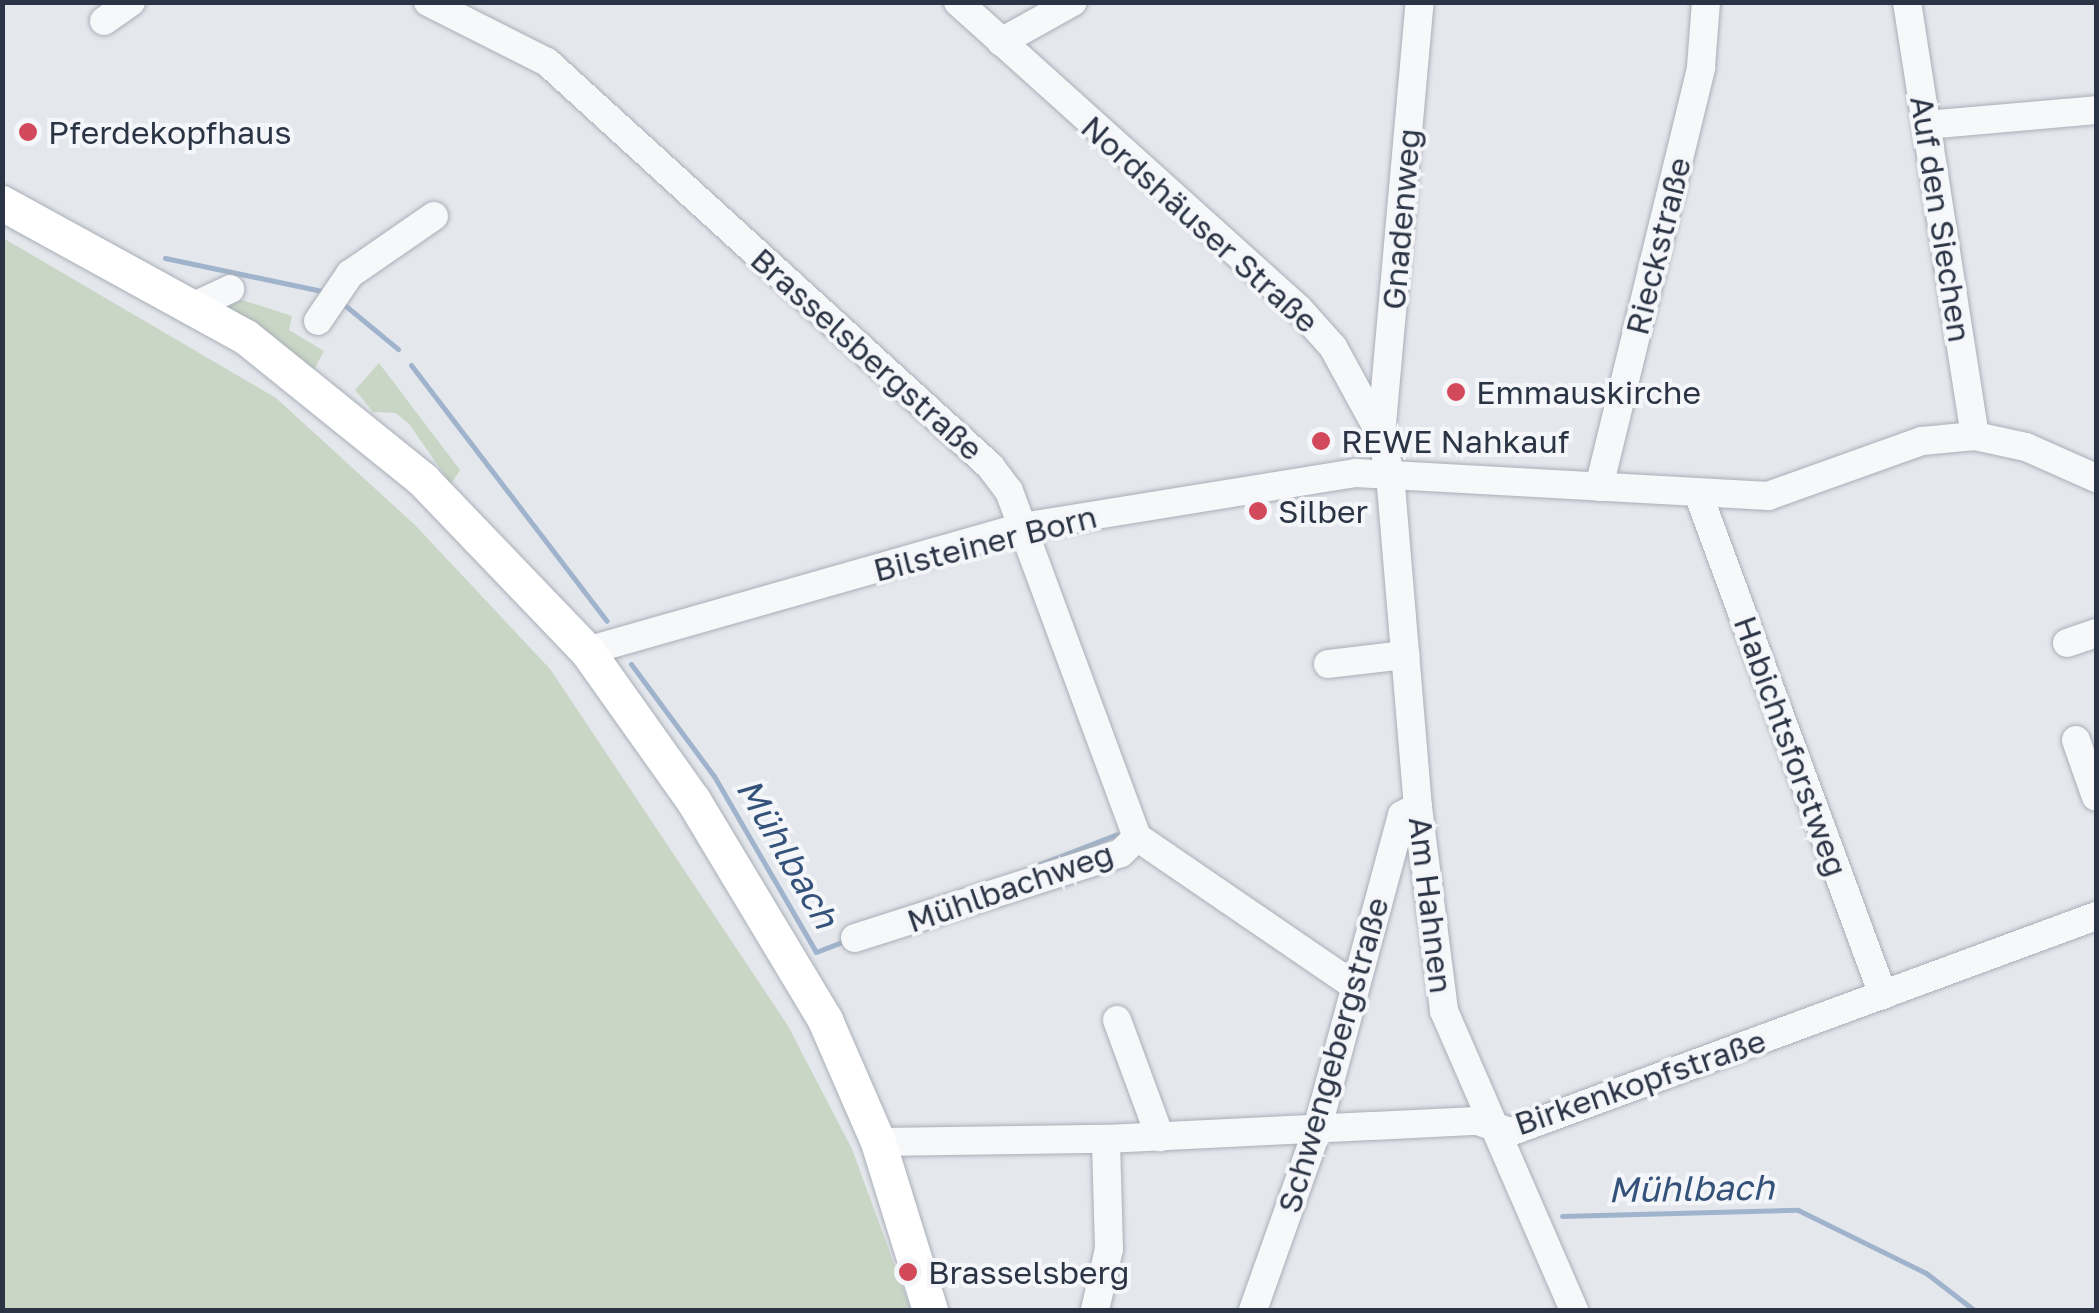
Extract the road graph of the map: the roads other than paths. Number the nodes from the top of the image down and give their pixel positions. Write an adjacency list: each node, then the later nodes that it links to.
1 (131, 2): 8 (street)
2 (428, 2): 23 (street, Brasselsbergstraße)
3 (958, 2): 9 (street, Nordshäuser Straße)
4 (1072, 2): 9 (street)
5 (1420, 2): 17 (street, Gnadenweg)
6 (1706, 2): 21 (street, Rieckstraße)
7 (1907, 2): 11 (street, Auf den Siechen)
8 (104, 21)
9 (1001, 42): 17 (street, Nordshäuser Straße)
10 (2096, 110): 11 (street)
11 (1926, 126): 18 (street, Auf den Siechen)
12 (2, 203): 15 (main road)
13 (434, 216): 16 (street)
14 (230, 289): 15 (street)
15 (194, 306): 26 (main road)
16 (318, 321)
17 (1381, 435): 19 (street, Nordshäuser Straße)
18 (1975, 436): 20 (street); 22 (street)
19 (1390, 474): 21 (street); 23 (street, Bilsteiner Born); 27 (street, Am Hahnen)
20 (2096, 478)
21 (1598, 487): 22 (street)
22 (1700, 496): 36 (street, Habichtsforstweg)
23 (1022, 527): 26 (street, Bilsteiner Born); 32 (street, Brasselsbergstraße)
24 (2096, 633): 25 (street)
25 (2068, 643)
26 (587, 651): 42 (main road)
27 (1406, 656): 28 (street); 31 (street, Am Hahnen)
28 (1328, 664)
29 (2076, 740): 30 (street)
30 (2096, 797)
31 (1418, 807): 35 (street, Schwengebergstraße); 39 (street, Am Hahnen)
32 (1137, 837): 34 (street, Mühlbachweg); 35 (street, Mühlbachweg)
33 (2096, 916): 36 (street, Birkenkopfstraße)
34 (855, 938)
35 (1355, 986): 38 (street, Schwengebergstraße)
36 (1883, 995): 39 (street, Birkenkopfstraße)
37 (1117, 1020): 40 (street)
38 (1317, 1130): 39 (street, Birkenkopfstraße); 40 (street, Birkenkopfstraße); 45 (street, Schwengebergstraße)
39 (1494, 1130): 46 (street, Am Hahnen)
40 (1160, 1137): 41 (street, Birkenkopfstraße)
41 (1106, 1140): 42 (street, Birkenkopfstraße); 44 (street)
42 (878, 1142): 43 (main road)
43 (930, 1310)
44 (1095, 1310)
45 (1254, 1310)
46 (1574, 1310)

